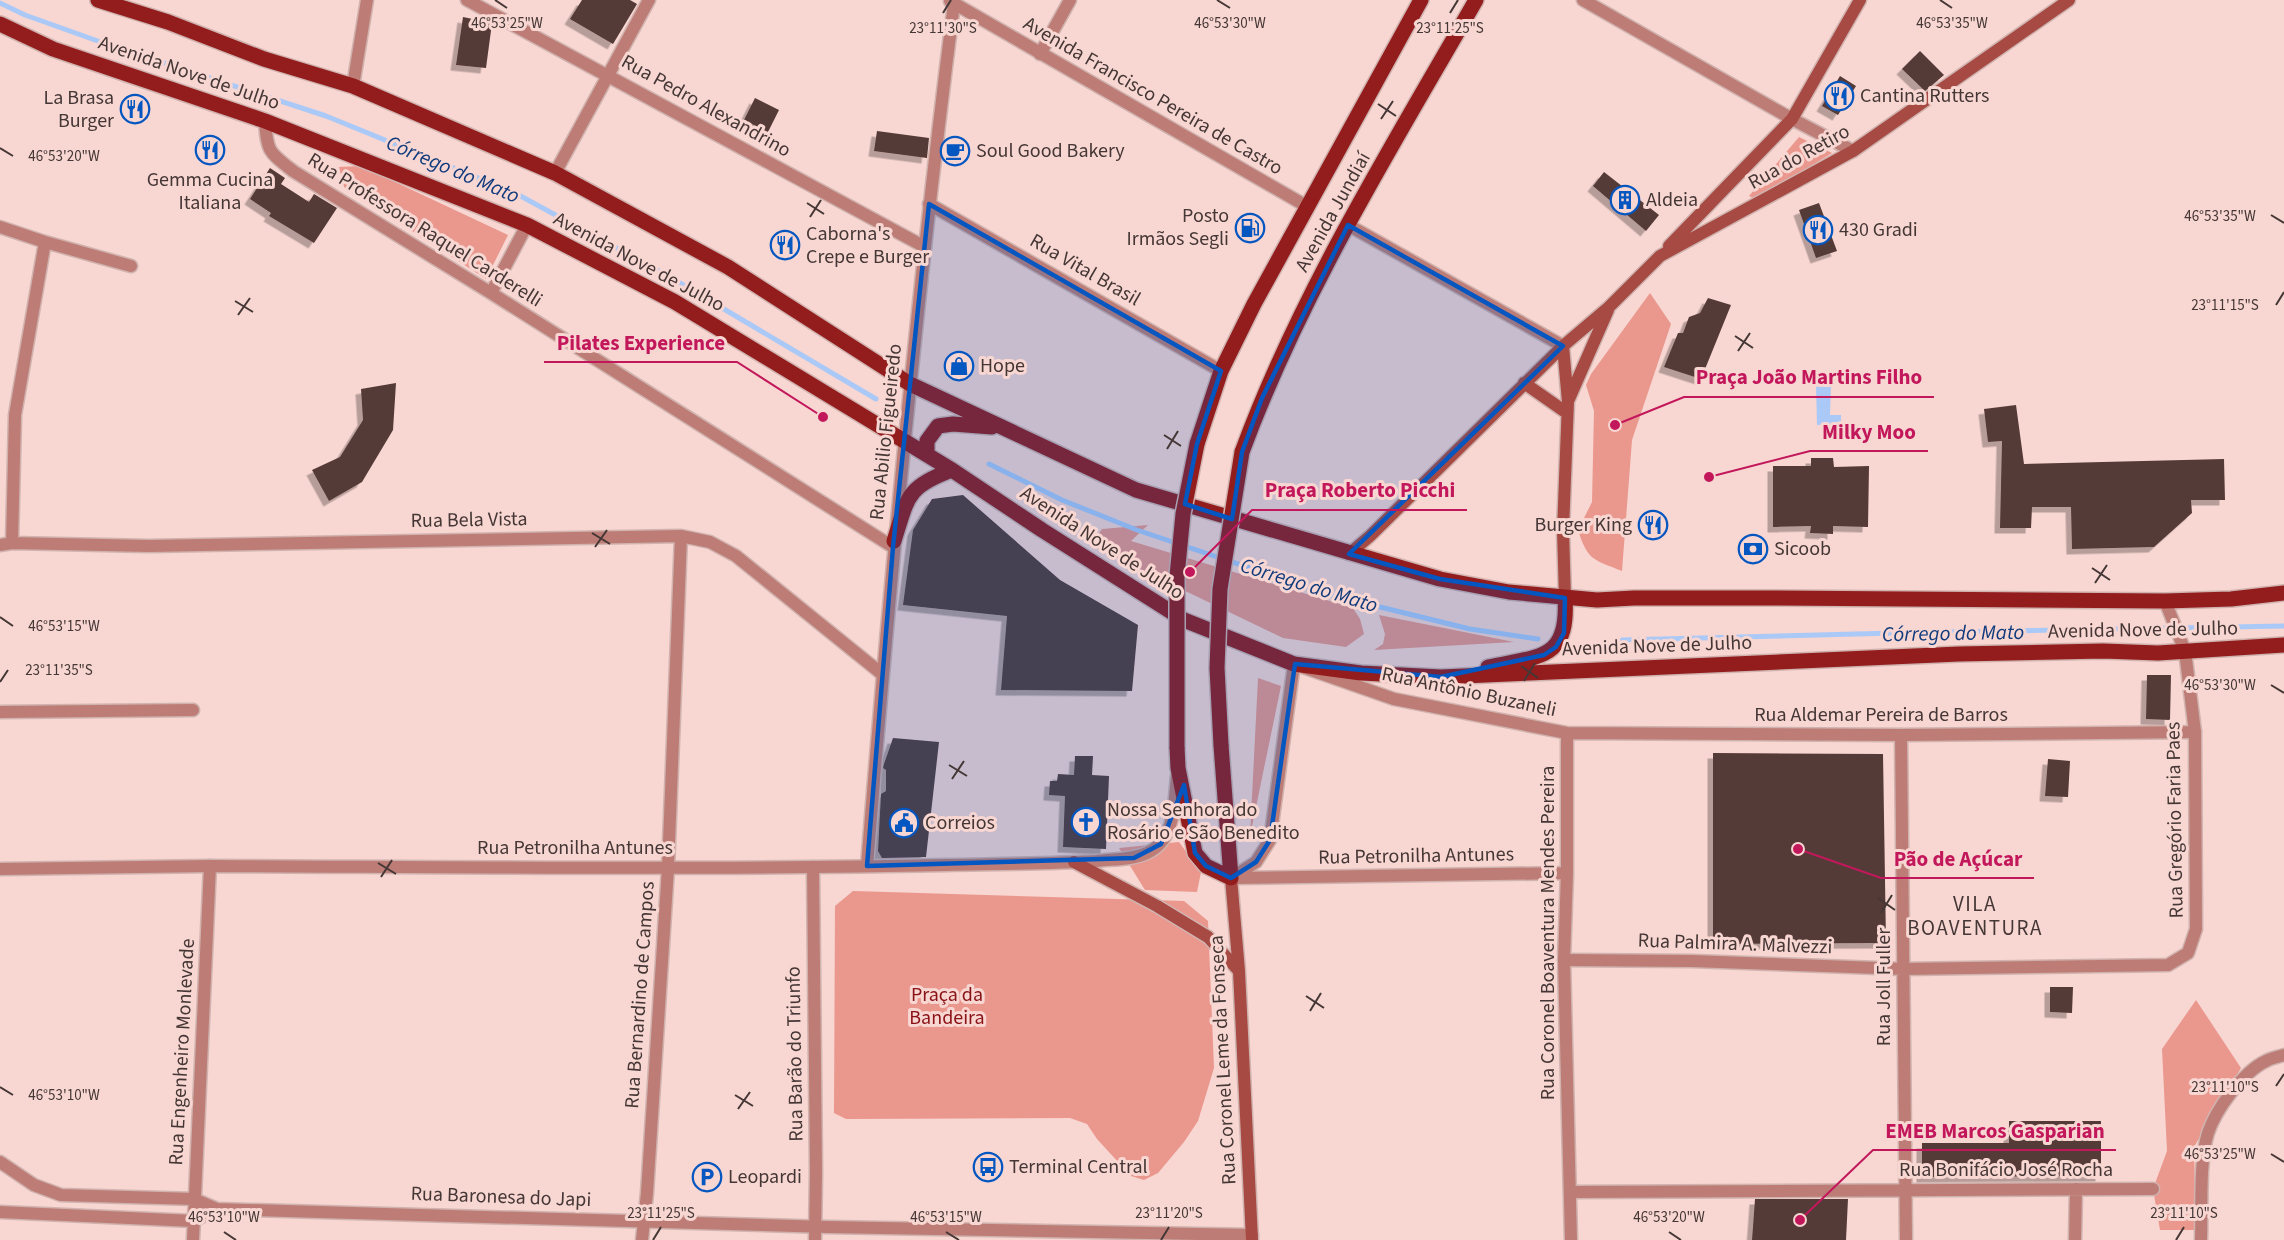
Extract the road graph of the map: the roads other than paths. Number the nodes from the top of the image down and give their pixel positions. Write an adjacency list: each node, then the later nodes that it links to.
1 (98, 0): 15 (main road, Avenida Nove de Julho)
2 (368, 0): 15 (street)
3 (467, 0): 14 (street, Rua Pedro Alexandrino)
4 (649, 0): 14 (street)
5 (1070, 0): 13 (street)
6 (1421, 0): 21 (main road, Avenida Jundiaí)
7 (1476, 0): 23 (main road, Avenida Jundiaí)
8 (1583, 0): 16 (street)
9 (1860, 0): 16 (main road)
10 (2069, 0): 18 (main road, Rua do Retiro)
11 (951, 2): 13 (street, Avenida Francisco Pereira de Castro); 20 (street, Rua Abilio Figueiredo)
12 (0, 24): 17 (main road, Avenida Nove de Julho)
13 (1040, 54): 21 (street, Avenida Francisco Pereira de Castro)
14 (608, 75): 19 (street); 26 (street, Rua Pedro Alexandrino)
15 (353, 86): 19 (main road, Avenida Nove de Julho)
16 (1792, 118): 18 (street); 27 (main road)
17 (265, 121): 22 (main road, Avenida Nove de Julho); 29 (street, Rua Professora Raquel Carderelli)
18 (1852, 151): 27 (main road, Rua do Retiro)
19 (555, 173): 34 (main road, Avenida Nove de Julho)
20 (929, 204): 26 (street, Rua Abilio Figueiredo); 32 (street, Rua Vital Brasil)
21 (1308, 207): 32 (main road, Avenida Jundiaí)
22 (526, 225): 29 (street); 37 (main road, Avenida Nove de Julho)
23 (1348, 225): 31 (street); 66 (main road, Avenida Jundiaí, bridge)
24 (0, 227): 25 (street)
25 (45, 242): 28 (street); 42 (street)
26 (925, 247): 34 (street, Rua Abilio Figueiredo)
27 (1660, 256): 30 (main road, Rua do Retiro)
28 (131, 266)
29 (490, 292): 43 (street, Rua Professora Raquel Carderelli)
30 (1609, 307): 31 (main road, Rua do Retiro); 35 (main road, Rua do Retiro)
31 (1563, 346): 33 (main road, Rua do Retiro); 35 (main road)
32 (1221, 371): 58 (main road, Avenida Jundiaí, bridge)
33 (1524, 383): 35 (main road); 44 (main road, Rua do Retiro)
34 (910, 384): 36 (main road, Avenida Nove de Julho); 37 (street, Rua Abilio Figueiredo)
35 (1567, 407): 46 (main road)
36 (1001, 427): 38 (main road); 44 (main road, Avenida Nove de Julho)
37 (903, 442): 38 (main road, Avenida Nove de Julho); 43 (street, Rua Abilio Figueiredo)
38 (927, 456): 39 (main road, Avenida Nove de Julho)
39 (952, 470): 43 (main road); 50 (main road, Avenida Nove de Julho)
40 (0, 534): 42 (street)
41 (681, 536): 42 (street, Rua Bela Vista); 51 (street, Rua Bela Vista); 63 (street, Rua Bernardino de Campos)
42 (6, 544)
43 (893, 544): 51 (street, Rua Abilio Figueiredo)
44 (1349, 554): 46 (main road, Avenida Nove de Julho)
45 (2284, 593): 47 (main road, Avenida Nove de Julho)
46 (1565, 598): 47 (main road, Avenida Nove de Julho); 52 (main road)
47 (2165, 601): 49 (street, Rua Gregório Faria Paes)
48 (2284, 645): 49 (main road, Avenida Nove de Julho)
49 (2184, 649): 52 (main road, Avenida Nove de Julho); 55 (street, Rua Gregório Faria Paes)
50 (1294, 664): 52 (main road, Avenida Nove de Julho); 56 (street, Rua Antônio Buzaneli); 66 (street)
51 (882, 674): 61 (street, Rua Abilio Figueiredo)
52 (1441, 677)
53 (193, 710): 54 (street)
54 (0, 712)
55 (2195, 732): 57 (street, Rua Aldemar Pereira de Barros); 67 (street, Rua Gregório Faria Paes)
56 (1567, 733): 57 (street, Rua Aldemar Pereira de Barros); 65 (street, Rua Coronel Boaventura Mendes Pereira)
57 (1901, 735): 69 (street, Rua Joll Fuller)
58 (1178, 768): 59 (street, Rua Petronilha Antunes); 66 (main road, Avenida Jundiaí)
59 (1074, 862): 61 (street, Rua Petronilha Antunes); 70 (main road)
60 (210, 866): 63 (street, Rua Petronilha Antunes); 64 (street, Rua Petronilha Antunes); 77 (street, Rua Engenheiro Monlevade)
61 (867, 866): 62 (street, Rua Petronilha Antunes)
62 (813, 867): 63 (street, Rua Petronilha Antunes); 82 (street, Rua Barão do Triunfo)
63 (668, 868): 80 (street, Rua Bernardino de Campos)
64 (0, 869)
65 (1567, 873): 66 (street, Rua Petronilha Antunes); 68 (street, Rua Coronel Boaventura Mendes Pereira)
66 (1230, 878): 70 (main road, Rua Coronel Leme da Fonseca)
67 (2188, 952): 69 (street, Rua Palmira A. Malvezzi)
68 (1563, 960): 69 (street, Rua Palmira A. Malvezzi); 76 (street, Rua Coronel Boaventura Mendes Pereira)
69 (1904, 969): 75 (street, Rua Joll Fuller)
70 (1239, 971): 83 (main road, Rua Coronel Leme da Fonseca)
71 (2284, 1055): 90 (street)
72 (0, 1162): 77 (street, Rua Baronesa do Japi)
73 (2076, 1189): 74 (street, Rua Bonifácio José Rocha); 75 (street, Rua Bonifácio José Rocha); 89 (street)
74 (2153, 1189)
75 (1906, 1190): 76 (street, Rua Bonifácio José Rocha); 88 (street, Rua Joll Fuller)
76 (1571, 1192): 87 (street, Rua Coronel Boaventura Mendes Pereira)
77 (194, 1199): 78 (street, Rua Baronesa do Japi); 81 (street, Rua Engenheiro Monlevade)
78 (217, 1209): 80 (street, Rua Baronesa do Japi); 81 (street, Rua Baronesa do Japi)
79 (2, 1210): 81 (street, Rua Baronesa do Japi)
80 (644, 1220): 82 (street, Rua Baronesa do Japi); 85 (street, Rua Bernardino de Campos)
81 (193, 1221): 84 (street, Rua Engenheiro Monlevade)
82 (815, 1226): 83 (street, Rua Baronesa do Japi); 86 (street, Rua Barão do Triunfo)
83 (1252, 1237)
84 (193, 1240)
85 (642, 1240)
86 (815, 1240)
87 (1571, 1240)
88 (1906, 1240)
89 (2075, 1240)
90 (2201, 1240)

